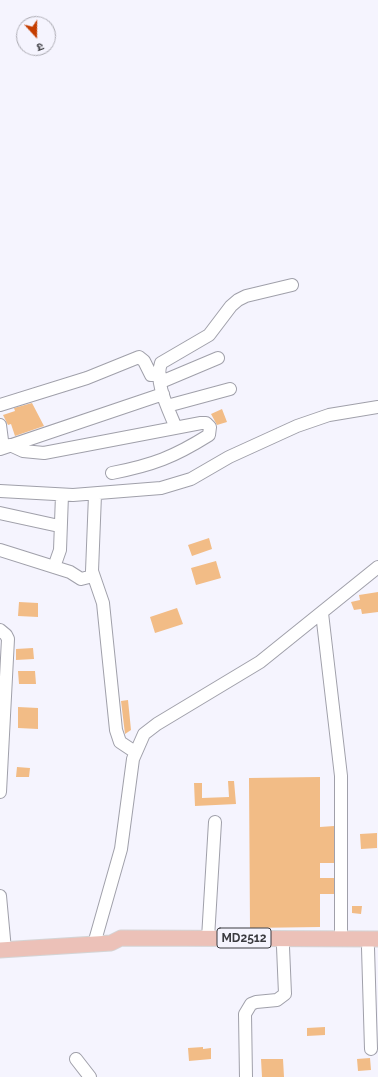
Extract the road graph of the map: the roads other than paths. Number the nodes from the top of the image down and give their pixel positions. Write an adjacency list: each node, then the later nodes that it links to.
1 (292, 285): 3 (street)
2 (218, 358): 3 (street)
3 (161, 384): 5 (street); 6 (street); 10 (street)
4 (230, 389): 6 (street)
5 (0, 405)
6 (167, 406): 9 (street)
7 (378, 407): 14 (street)
8 (0, 425): 10 (street)
9 (176, 428): 10 (street); 11 (street)
10 (5, 447)
11 (112, 473)
12 (0, 491): 13 (street)
13 (62, 495): 14 (street); 16 (street)
14 (95, 495): 20 (street)
15 (0, 513): 16 (street)
16 (59, 526): 18 (street)
17 (0, 550): 18 (street)
18 (54, 567): 20 (street)
19 (378, 568): 21 (street)
20 (89, 577): 23 (street)
21 (322, 613): 23 (street); 28 (street)
22 (0, 630): 24 (street)
23 (135, 752): 30 (street)
24 (0, 792)
25 (215, 822): 27 (street)
26 (0, 896): 33 (street)
27 (208, 938): 28 (main road, MD2512); 29 (main road, MD2512)
28 (341, 939): 31 (main road, MD2512)
29 (111, 943): 30 (main road, MD2512); 32 (main road, MD2512)
30 (94, 944): 33 (main road, MD2512)
31 (375, 945): 32 (main road, MD2512); 34 (street)
32 (283, 947): 37 (street)
33 (3, 950)
34 (372, 1049)
35 (76, 1059): 36 (street)
36 (90, 1077)
37 (246, 1077)

